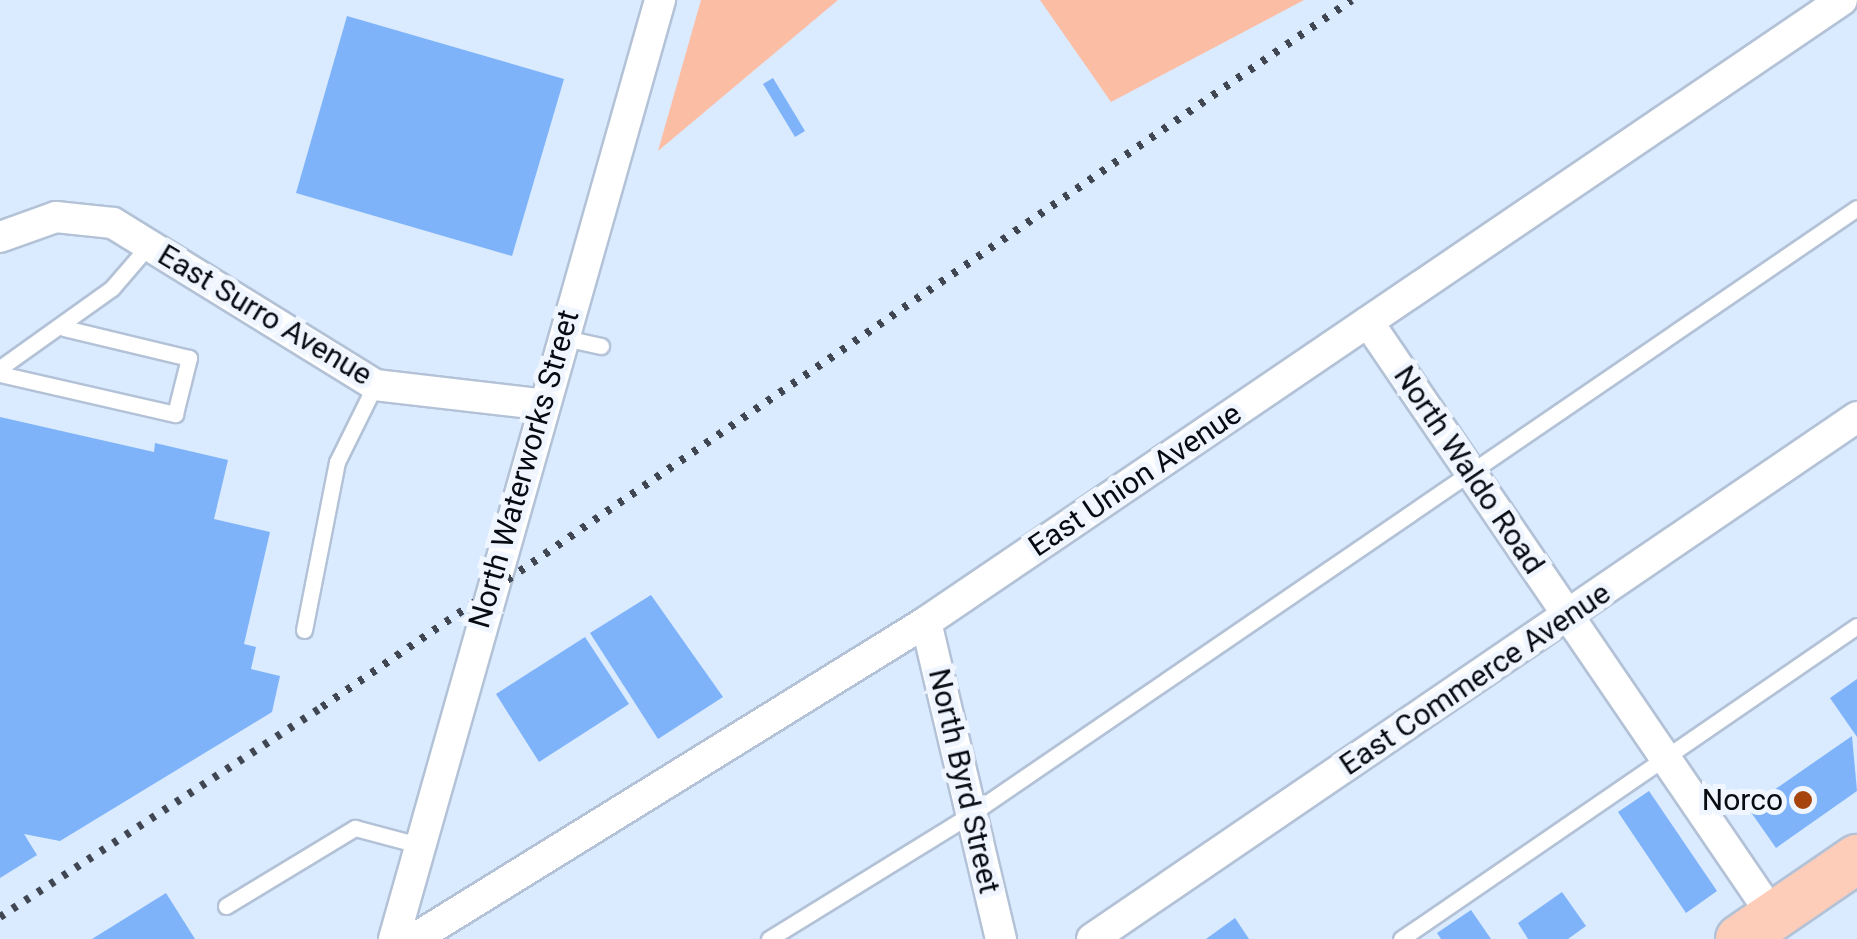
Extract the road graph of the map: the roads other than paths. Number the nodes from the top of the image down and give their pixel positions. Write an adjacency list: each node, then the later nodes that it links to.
1 (660, 0): 8 (street, North Waterworks Street)
2 (1842, 0): 6 (street, East Union Avenue)
3 (1857, 208): 14 (lane)
4 (0, 237): 5 (street, East Surro Avenue)
5 (148, 245): 7 (lane); 11 (street, East Surro Avenue)
6 (1368, 322): 14 (street, North Waldo Road); 16 (street, East Union Avenue)
7 (64, 328): 10 (lane); 10 (lane)
8 (560, 337): 9 (lane); 12 (street, North Waterworks Street)
9 (601, 346)
10 (0, 371)
11 (376, 384): 12 (street, East Surro Avenue); 18 (lane)
12 (540, 404): 21 (street, North Waterworks Street)
13 (1857, 417): 15 (street, East Commerce Avenue)
14 (1471, 472): 15 (street, North Waldo Road); 20 (lane)
15 (1569, 616): 19 (street, North Waldo Road); 29 (street, East Commerce Avenue)
16 (926, 622): 20 (street, North Byrd Street); 26 (street, East Union Avenue)
17 (1857, 626): 19 (lane)
18 (304, 630)
19 (1665, 758): 24 (street, North Waldo Road); 30 (lane)
20 (972, 814): 27 (lane); 28 (street, North Byrd Street)
21 (422, 846): 23 (lane); 25 (street, North Waterworks Street)
22 (1857, 859): 24 (main road)
23 (226, 906)
24 (1757, 928)
25 (394, 939)
26 (414, 939)
27 (769, 939)
28 (1001, 939)
29 (1092, 939)
30 (1401, 939)

